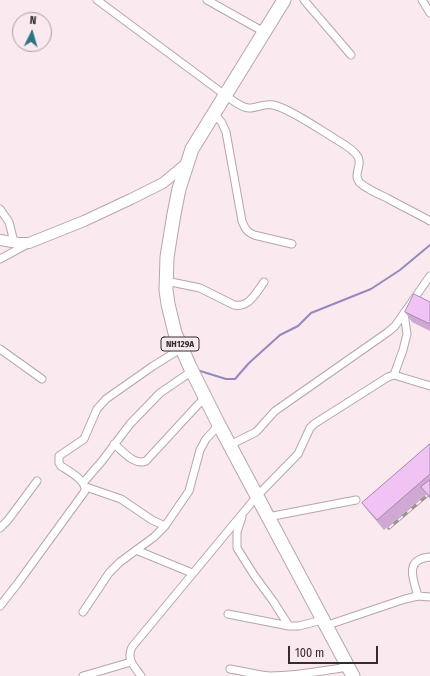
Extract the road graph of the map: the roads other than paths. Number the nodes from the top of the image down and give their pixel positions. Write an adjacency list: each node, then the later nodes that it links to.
1 (97, 0): 9 (street)
2 (207, 0): 7 (street)
3 (284, 0): 7 (highway, NH129A)
4 (304, 0): 8 (street)
5 (422, 0): 6 (street)
6 (430, 12)
7 (264, 32): 9 (highway, NH129A)
8 (351, 56)
9 (225, 95): 10 (highway, NH129A); 13 (street)
10 (214, 113): 11 (highway, NH129A); 17 (street)
11 (187, 163): 16 (street); 20 (highway, NH129A)
12 (0, 209): 15 (street)
13 (430, 221)
14 (0, 240): 15 (street)
15 (14, 242): 16 (street)
16 (29, 243): 18 (street)
17 (292, 244)
18 (0, 259)
19 (430, 276): 22 (street)
20 (166, 281): 21 (street); 24 (highway, NH129A)
21 (264, 282)
22 (404, 313): 26 (street); 32 (street)
23 (0, 348): 27 (street)
24 (182, 348): 25 (highway, NH129A); 34 (street)
25 (192, 371): 29 (highway, NH129A); 31 (street)
26 (394, 375): 28 (street); 35 (street)
27 (42, 380)
28 (430, 386)
29 (205, 397): 30 (highway, NH129A); 31 (street)
30 (219, 424): 32 (highway, NH129A); 39 (street)
31 (114, 444): 34 (street)
32 (230, 445): 35 (highway, NH129A)
33 (37, 481): 40 (street)
34 (84, 485): 39 (street); 46 (street)
35 (257, 496): 37 (street); 38 (highway, NH129A)
36 (356, 500): 38 (street)
37 (243, 513): 43 (street); 50 (street)
38 (268, 516): 49 (highway, NH129A)
39 (165, 526): 41 (street)
40 (0, 528)
41 (136, 550): 43 (street); 47 (street)
42 (430, 557): 44 (street)
43 (192, 572): 51 (street)
44 (418, 596): 45 (street); 49 (street)
45 (430, 598)
46 (0, 606)
47 (83, 612)
48 (228, 614): 50 (street)
49 (324, 623): 50 (street); 53 (highway, NH129A)
50 (289, 626)
51 (131, 662): 54 (street); 55 (street)
52 (230, 669): 53 (street)
53 (350, 672)
54 (83, 676)
55 (141, 676)

